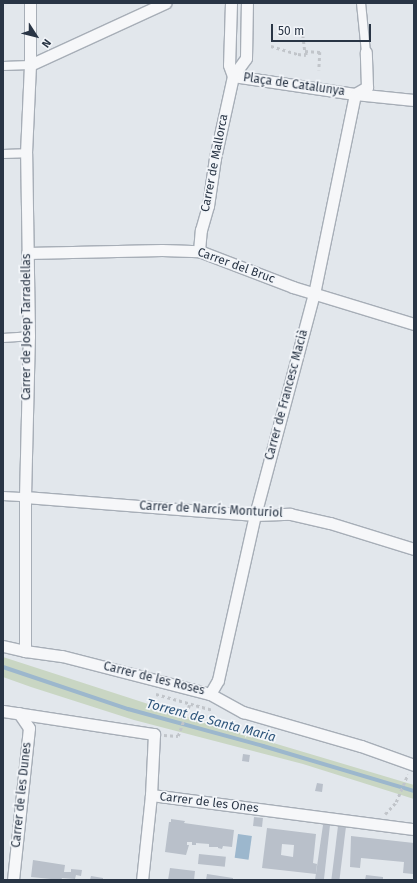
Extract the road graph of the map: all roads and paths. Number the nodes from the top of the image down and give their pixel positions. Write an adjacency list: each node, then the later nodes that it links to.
1 (30, 3): 10 (street, Carrer de Josep Tarradellas)
2 (165, 3): 10 (street)
3 (231, 3): 13 (street, Carrer de Mallorca)
4 (247, 3): 13 (street, Carrer de Mallorca)
5 (361, 3): 9 (street, Plaça de Catalunya)
6 (303, 35): 8 (path)
7 (271, 46): 8 (path)
8 (306, 51): 12 (path)
9 (366, 52): 14 (street, Plaça de Catalunya)
10 (30, 65): 11 (street); 16 (street, Carrer de Josep Tarradellas)
11 (3, 66)
12 (319, 70)
13 (233, 76): 14 (street, Plaça de Catalunya); 18 (street, Carrer de Mallorca)
14 (355, 94): 15 (street, Plaça de Catalunya); 20 (street, Carrer de Francesc Macià)
15 (414, 100)
16 (26, 153): 17 (street); 19 (street, Carrer de Josep Tarradellas)
17 (3, 154)
18 (199, 251): 19 (street, Carrer del Bruc); 20 (street, Carrer del Bruc)
19 (27, 253): 22 (street, Carrer de Josep Tarradellas)
20 (314, 294): 21 (street, Carrer del Bruc); 26 (street, Carrer de Francesc Macià)
21 (414, 324)
22 (29, 336): 23 (street); 25 (street, Carrer de Josep Tarradellas)
23 (3, 338)
24 (3, 496): 25 (street, Carrer de Narcís Monturiol)
25 (25, 497): 26 (street, Carrer de Narcís Monturiol); 29 (street, Carrer de Josep Tarradellas)
26 (254, 515): 27 (street, Carrer de Narcís Monturiol); 30 (street, Carrer de Francesc Macià)
27 (414, 549)
28 (3, 646): 29 (street, Carrer de les Roses)
29 (25, 651): 30 (street, Carrer de les Roses)
30 (210, 694): 37 (street, Carrer de les Roses)
31 (189, 704): 36 (path)
32 (3, 711): 33 (street, Carrer de les Ones)
33 (19, 713): 34 (street, Carrer de les Ones); 35 (street, Carrer de les Dunes)
34 (43, 718): 35 (street); 39 (street, Carrer de les Ones)
35 (29, 728): 42 (street, Carrer de les Dunes)
36 (178, 736)
37 (414, 765)
38 (406, 780): 40 (path)
39 (151, 796): 41 (street, Carrer de les Ones); 43 (street)
40 (384, 814)
41 (414, 829)
42 (13, 880)
43 (142, 880)

